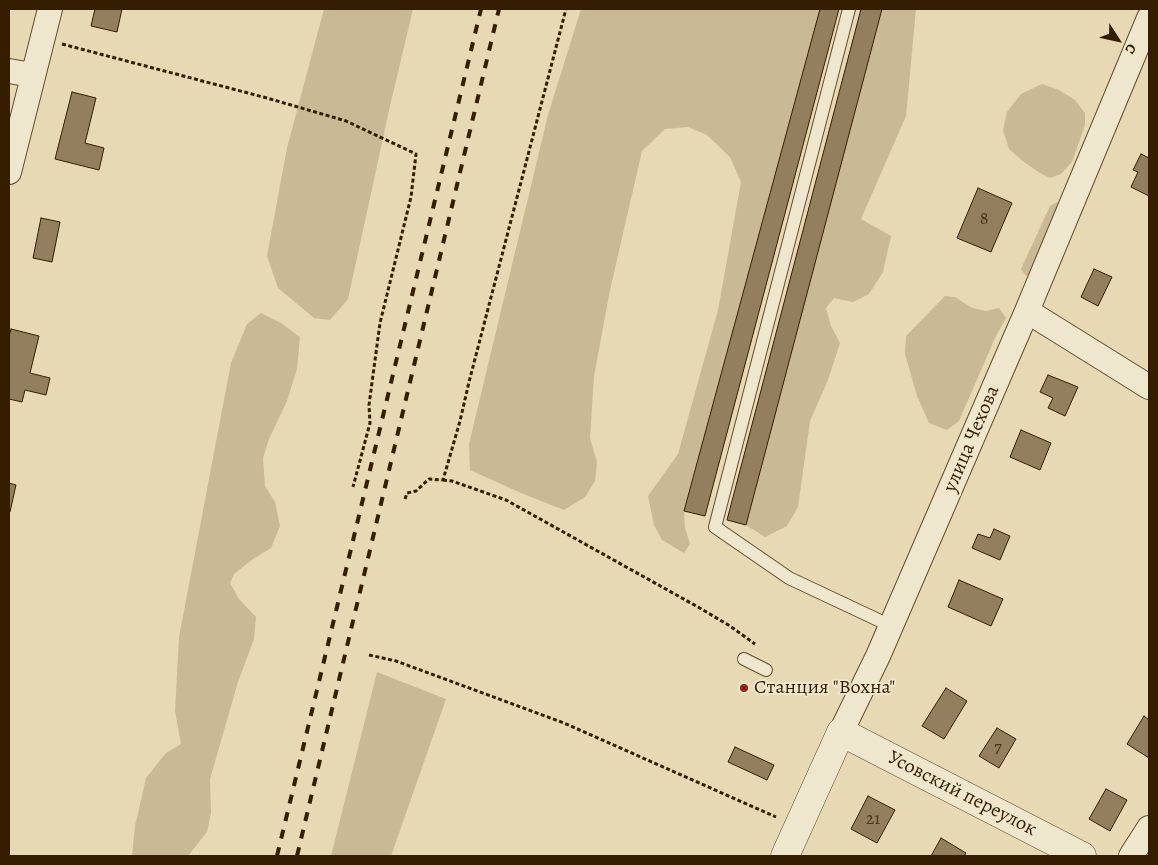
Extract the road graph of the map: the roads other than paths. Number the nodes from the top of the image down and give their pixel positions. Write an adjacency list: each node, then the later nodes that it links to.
1 (50, 9): 5 (street)
2 (849, 9): 9 (lane)
3 (1149, 18): 7 (street, улица Чехова)
4 (9, 71): 5 (street)
5 (32, 75): 6 (street)
6 (9, 172)
7 (1027, 311): 8 (street); 9 (street, улица Чехова)
8 (1149, 387)
9 (891, 626): 12 (street, улица Чехова)
10 (744, 660): 11 (lane)
11 (762, 669)
12 (841, 732): 14 (street, улица Чехова); 15 (street, Усовский переулок)
13 (1149, 828): 16 (street)
14 (785, 856)
15 (1082, 856)
16 (1131, 856)

